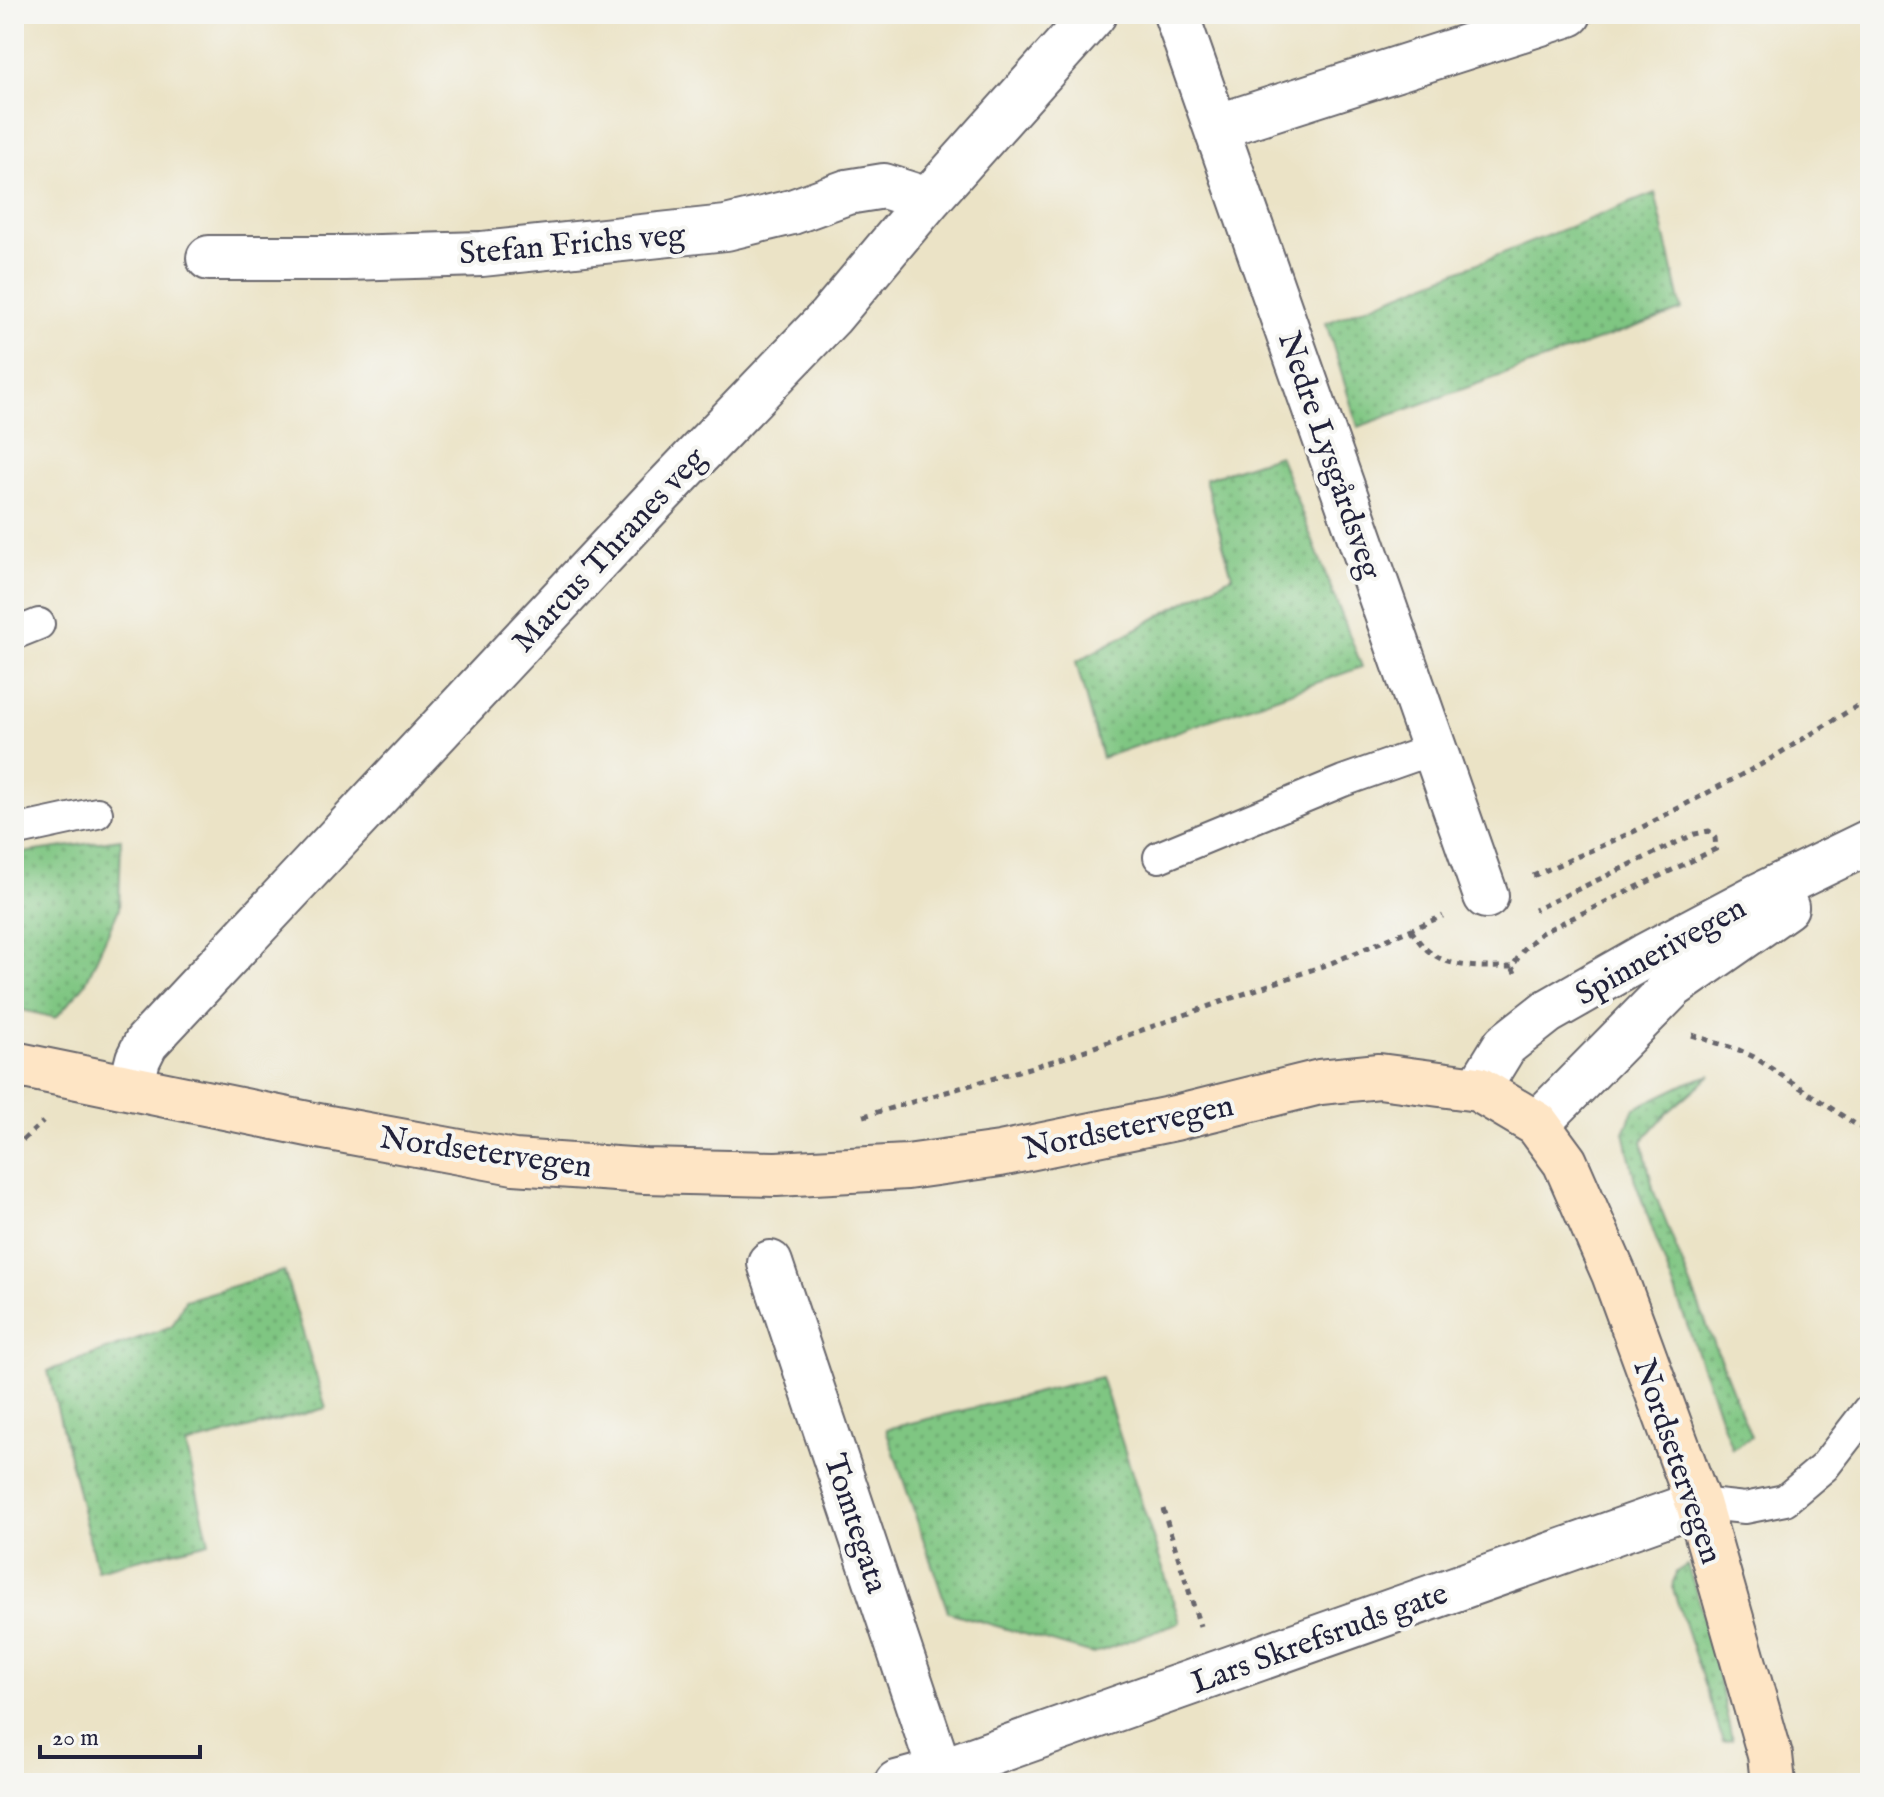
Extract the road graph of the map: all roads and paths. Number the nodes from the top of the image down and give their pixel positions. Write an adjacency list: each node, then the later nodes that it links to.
1 (1094, 14): 5 (street, Marcus Thranes veg)
2 (1176, 14): 4 (street, Nedre Lysgårdsveg)
3 (1569, 14): 4 (street)
4 (1216, 127): 8 (street, Nedre Lysgårdsveg)
5 (928, 200): 6 (street, Stefan Frichs veg); 19 (street, Marcus Thranes veg)
6 (209, 258)
7 (1870, 698): 13 (path)
8 (1434, 749): 12 (lane); 13 (street, Nedre Lysgårdsveg)
9 (97, 813): 10 (lane)
10 (14, 831)
11 (1869, 842): 20 (street, Spinnerivegen); 23 (street, Spinnerivegen)
12 (1159, 857)
13 (1505, 907): 14 (path); 15 (path)
14 (1411, 930): 15 (path); 22 (path)
15 (1512, 967): 16 (path)
16 (1518, 978)
17 (1696, 1037): 24 (path)
18 (14, 1064): 19 (main road, Nordsetervegen)
19 (131, 1087): 20 (main road, Nordsetervegen)
20 (1478, 1089): 23 (main road, Nordsetervegen)
21 (48, 1117): 25 (path)
22 (855, 1118)
23 (1537, 1124): 28 (main road, Nordsetervegen)
24 (1870, 1134)
25 (14, 1148)
26 (770, 1263): 31 (street, Tomtegata)
27 (1868, 1410): 28 (lane)
28 (1698, 1503): 30 (street, Lars Skrefsruds gate); 33 (main road, Nordsetervegen)
29 (1163, 1509): 30 (path)
30 (1215, 1674): 31 (street, Lars Skrefsruds gate)
31 (942, 1777): 32 (street, Lars Skrefsruds gate)
32 (897, 1783)
33 (1773, 1783)

